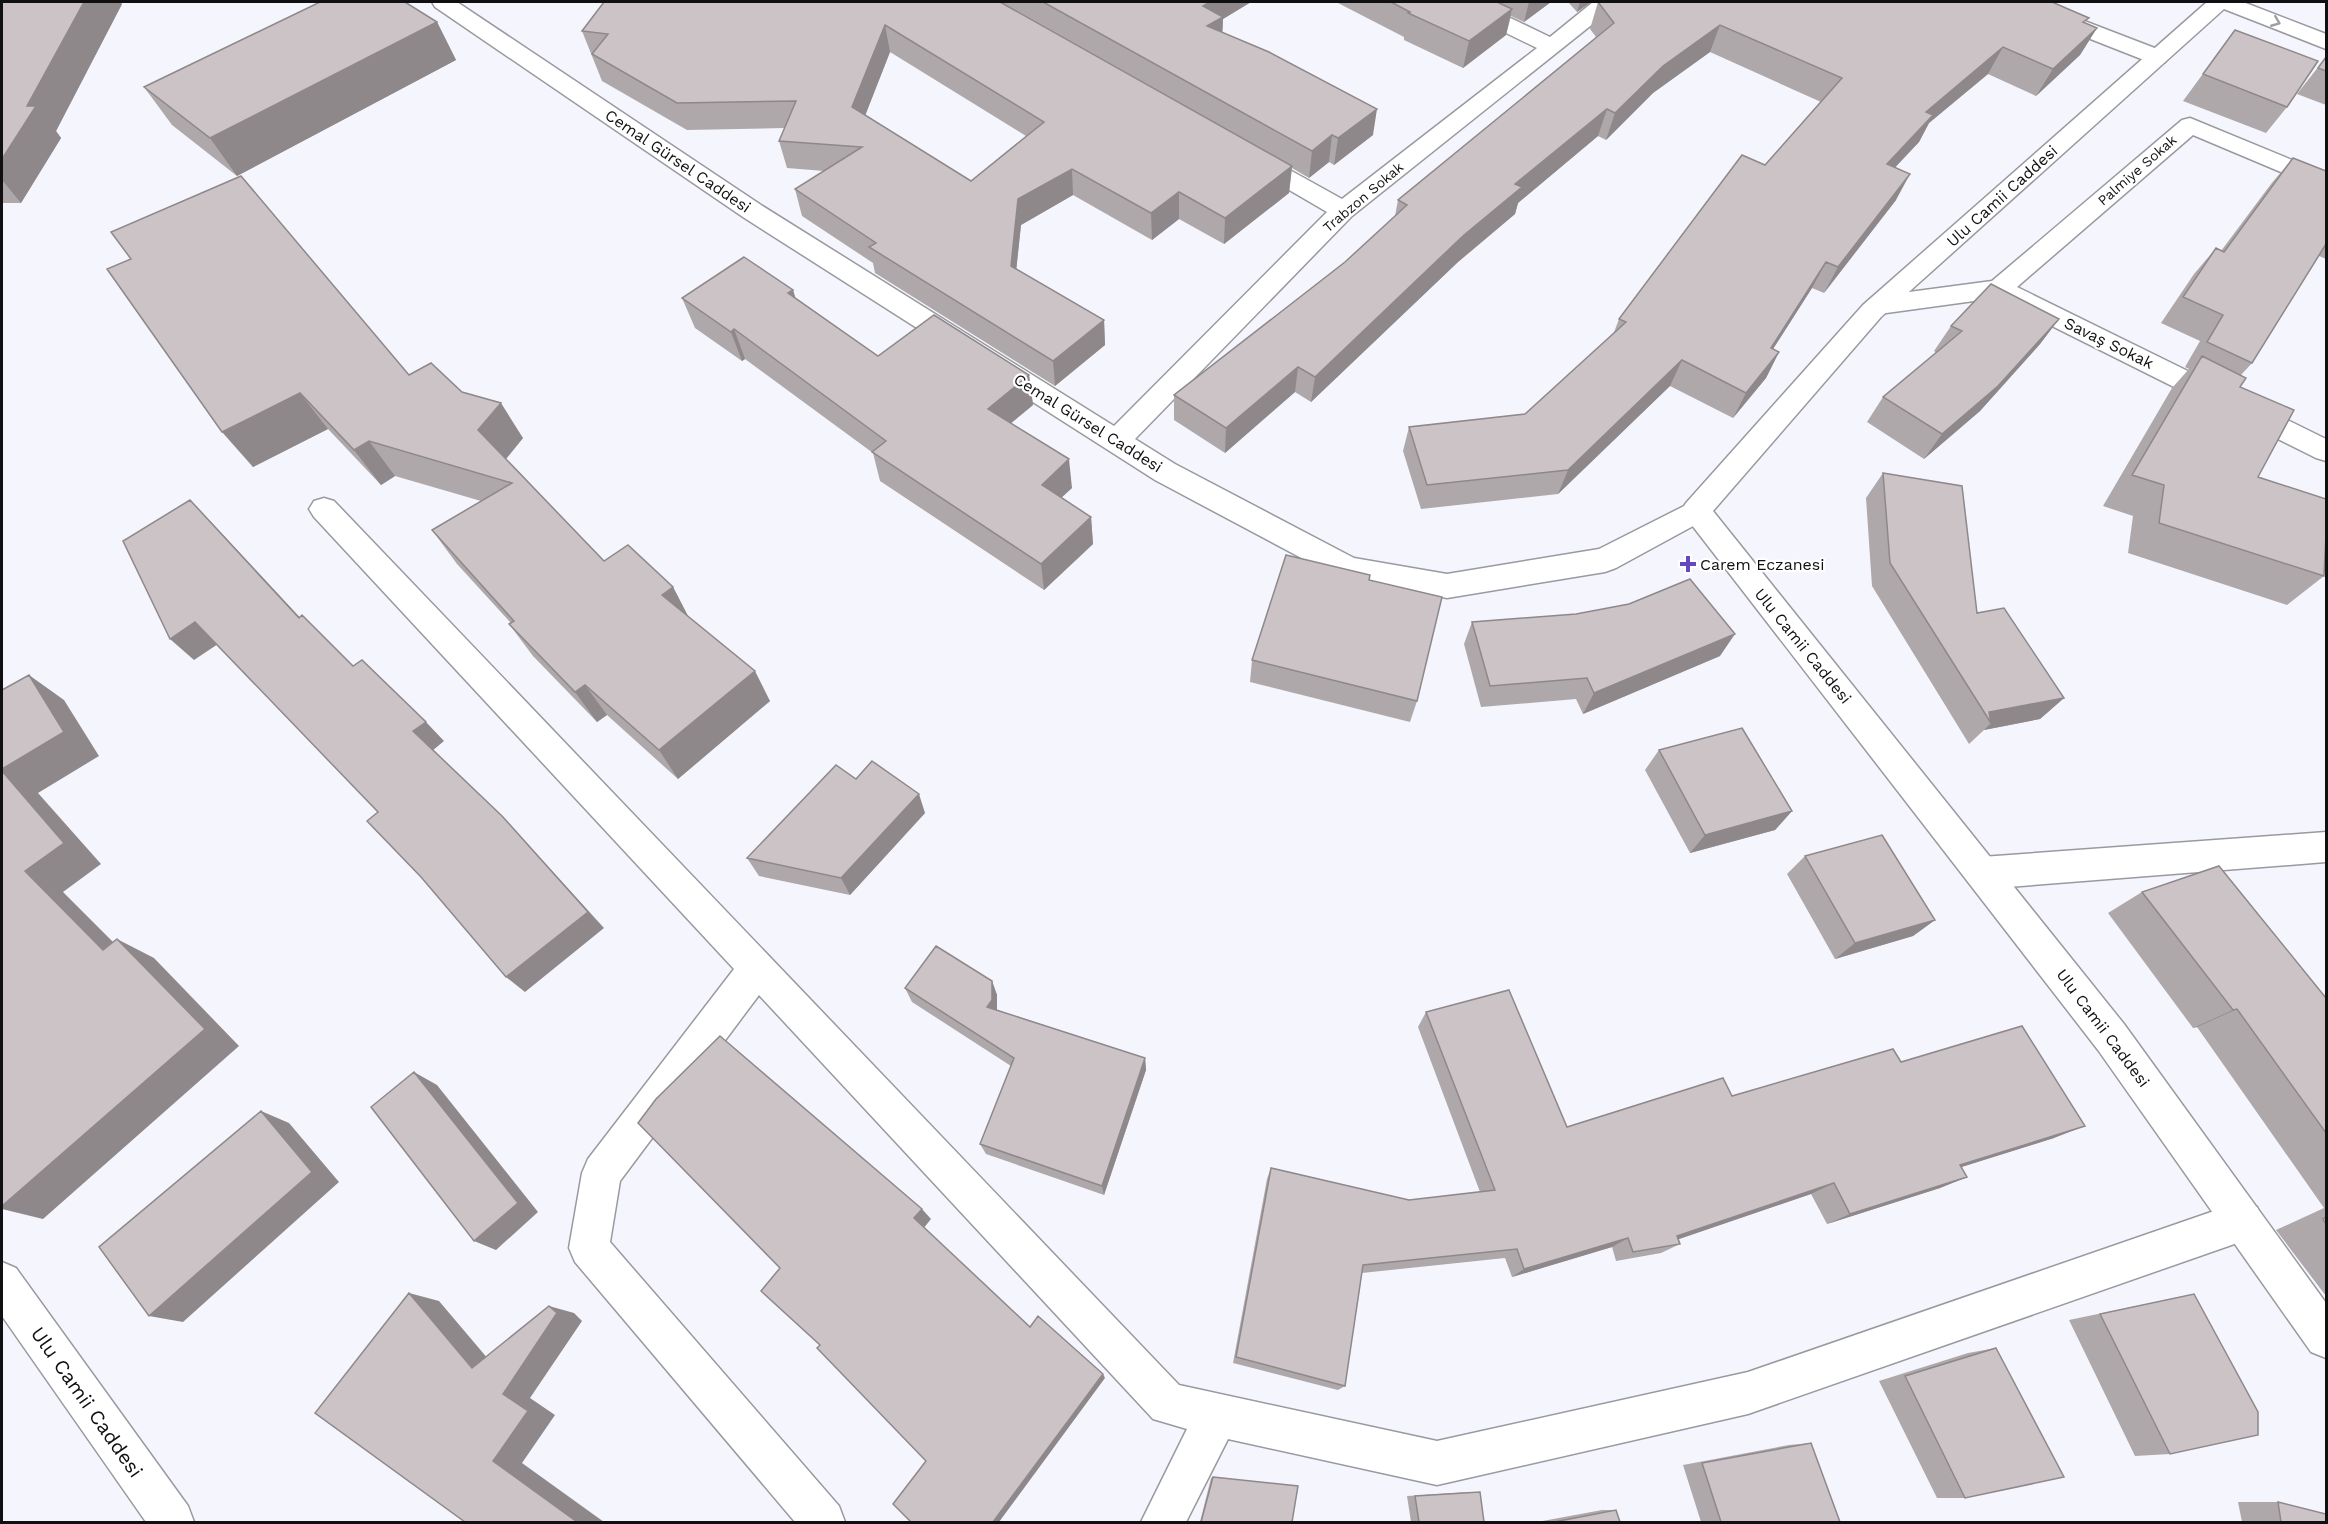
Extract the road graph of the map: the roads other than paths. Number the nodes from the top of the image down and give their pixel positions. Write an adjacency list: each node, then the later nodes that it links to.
1 (442, 2): 17 (street, Cemal Gürsel Caddesi)
2 (1461, 2): 10 (street)
3 (1606, 2): 10 (street, Trabzon Sokak)
4 (2017, 2): 11 (street)
5 (2219, 2): 11 (street, Ulu Camii Caddesi)
6 (2225, 2): 9 (street, one-way to 9)
7 (2274, 2): 8 (street)
8 (2326, 22)
9 (2326, 42)
10 (1552, 47): 14 (street, Trabzon Sokak)
11 (2157, 57): 16 (street, Ulu Camii Caddesi)
12 (1228, 145): 14 (street)
13 (2326, 183): 15 (street, Palmiye Sokak)
14 (1342, 210): 17 (street, Trabzon Sokak)
15 (1999, 289): 16 (street); 18 (street, Savaş Sokak)
16 (1879, 305): 20 (street, Ulu Camii Caddesi)
17 (1116, 441): 20 (street, Cemal Gürsel Caddesi)
18 (2326, 452)
19 (324, 509): 23 (street)
20 (1696, 511): 22 (street, Ulu Camii Caddesi)
21 (2326, 847): 22 (street)
22 (1982, 873): 24 (street, Ulu Camii Caddesi)
23 (757, 968): 27 (street); 29 (street)
24 (2243, 1221): 26 (street, Ulu Camii Caddesi); 27 (street)
25 (2, 1282): 28 (street, Ulu Camii Caddesi)
26 (2326, 1337)
27 (1217, 1415): 30 (street)
28 (172, 1522)
29 (823, 1522)
30 (1163, 1522)

